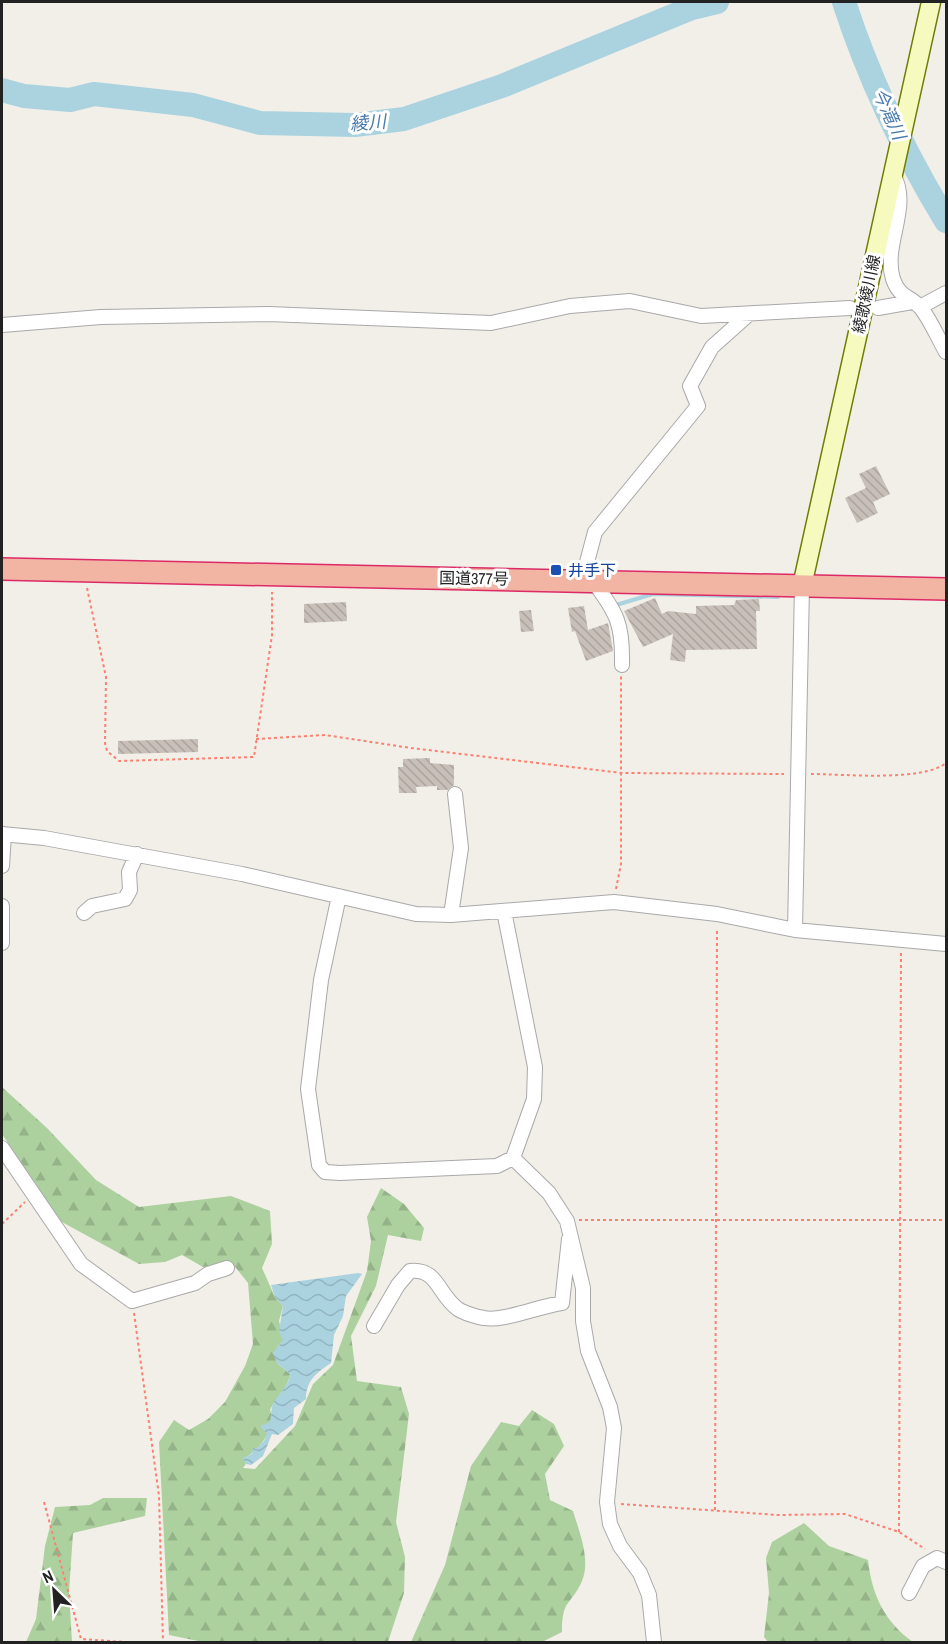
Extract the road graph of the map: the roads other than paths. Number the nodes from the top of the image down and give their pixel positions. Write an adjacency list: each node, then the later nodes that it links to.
1 (931, 2): 2 (main road, 綾歌綾川線)
2 (893, 167): 4 (street); 12 (main road, 綾歌綾川線)
3 (946, 293): 4 (street)
4 (916, 305): 6 (street); 9 (street)
5 (850, 308): 7 (street)
6 (878, 308)
7 (749, 314): 8 (street); 11 (street)
8 (2, 325)
9 (946, 352)
10 (2, 569): 11 (highway, 国道377号)
11 (588, 581): 12 (highway, 国道377号); 14 (street)
12 (802, 586): 13 (highway, 国道377号); 24 (street)
13 (946, 589)
14 (621, 664)
15 (455, 794): 23 (street)
16 (3, 834): 17 (street); 18 (street)
17 (137, 854): 19 (street); 22 (street)
18 (2, 866)
19 (339, 896): 23 (street); 28 (street)
20 (2, 906): 25 (street)
21 (504, 911): 23 (street); 24 (street); 28 (street)
22 (84, 913)
23 (451, 915)
24 (795, 930): 26 (street)
25 (2, 943)
26 (946, 944)
27 (2, 1148): 30 (street)
28 (513, 1158): 29 (street)
29 (569, 1227): 31 (street); 34 (street)
30 (227, 1268)
31 (374, 1326)
32 (942, 1560): 33 (street)
33 (909, 1593)
34 (654, 1642)

